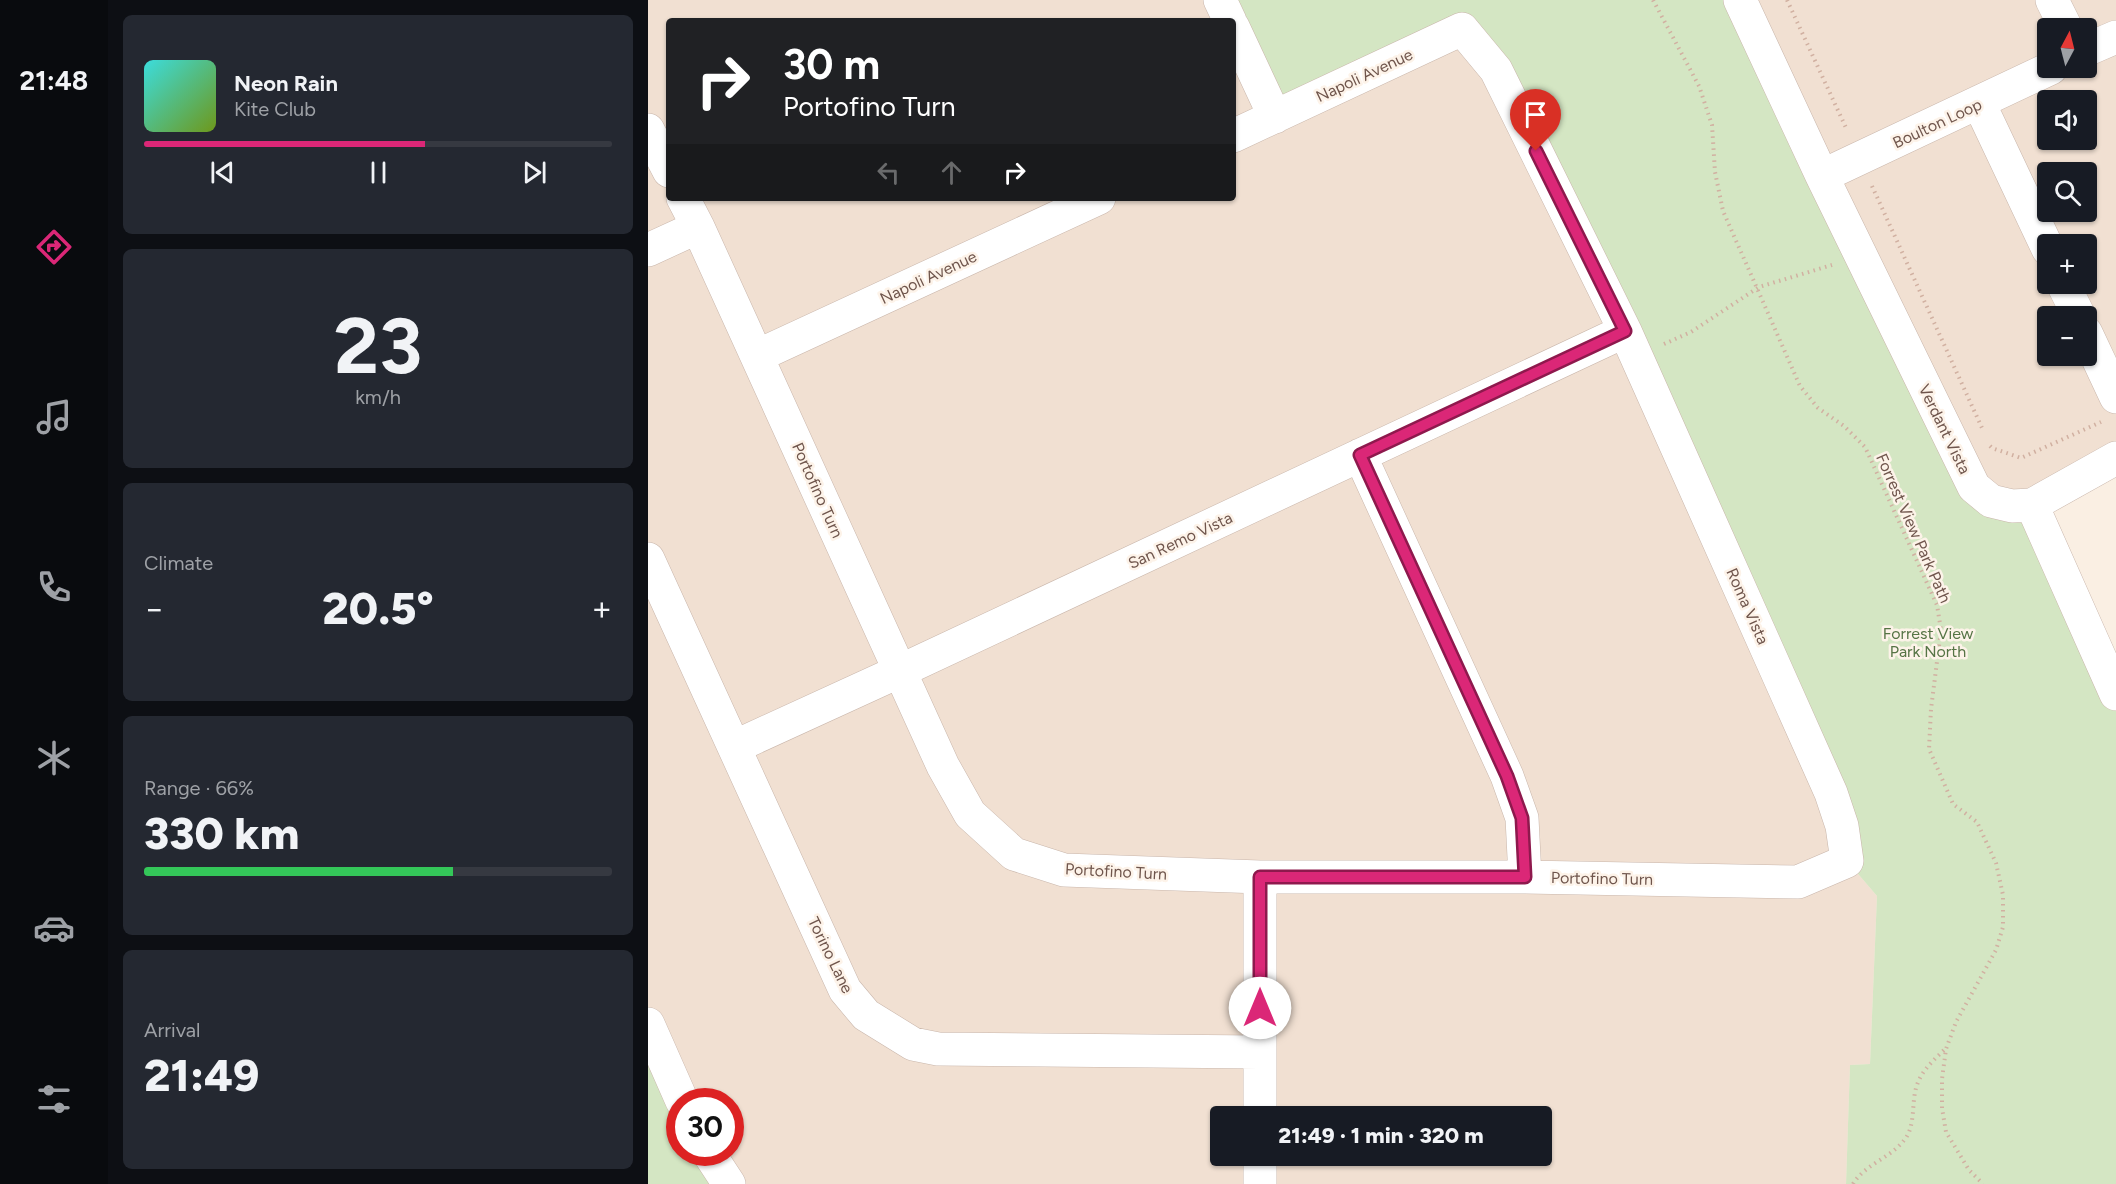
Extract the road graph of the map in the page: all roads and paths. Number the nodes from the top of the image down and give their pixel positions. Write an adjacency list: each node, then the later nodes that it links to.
1 (1220, 0): 6 (street)
2 (1653, 0): 26 (path, Forrest View Park Path)
3 (1740, 0): 19 (street, Verdant Vista)
4 (1787, 0): 17 (path)
5 (2052, 0): 7 (street)
6 (1229, 18)
7 (2061, 18)
8 (1462, 29): 14 (street, Napoli Avenue); 27 (street, Roma Vista)
9 (1236, 33): 14 (street)
10 (2116, 38): 11 (street)
11 (2097, 46)
12 (2037, 75): 13 (street, Boulton Loop)
13 (1979, 103): 17 (street, Boulton Loop); 23 (street)
14 (1275, 117): 16 (street, Napoli Avenue)
15 (648, 130): 18 (street)
16 (1236, 135)
17 (1860, 159): 19 (street, Boulton Loop); 30 (path)
18 (666, 165)
19 (1822, 176): 25 (street, Verdant Vista)
20 (685, 201): 22 (street, Portofino Turn)
21 (1093, 201): 28 (street, Napoli Avenue)
22 (698, 227): 24 (street); 28 (street, Portofino Turn)
23 (2041, 234)
24 (648, 250)
25 (1861, 256): 26 (path); 33 (street, Verdant Vista)
26 (1759, 287): 27 (path); 43 (path, Forrest View Park Path)
27 (1630, 344): 31 (street, San Remo Vista); 39 (street, Roma Vista)
28 (757, 356): 36 (street, Portofino Turn)
29 (2097, 366): 30 (street)
30 (2111, 408)
31 (1360, 455): 36 (street, San Remo Vista); 41 (street)
32 (2116, 458): 33 (street)
33 (2032, 505): 35 (street)
34 (648, 559): 38 (street, Torino Lane)
35 (2107, 649): 37 (street)
36 (900, 671): 38 (street, San Remo Vista); 40 (street, Portofino Turn)
37 (2116, 694)
38 (734, 747): 44 (street, Torino Lane)
39 (1847, 861): 41 (street, Portofino Turn)
40 (1260, 877): 41 (street, Portofino Turn); 44 (street)
41 (1525, 877)
42 (648, 1024): 45 (street)
43 (1946, 1049): 51 (path); 52 (path, Forrest View Park Path)
44 (1259, 1052): 46 (street)
45 (676, 1088)
46 (1260, 1106)
47 (717, 1166): 49 (street)
48 (1260, 1166): 50 (street)
49 (729, 1184)
50 (1260, 1184)
51 (1852, 1184)
52 (1983, 1184)

